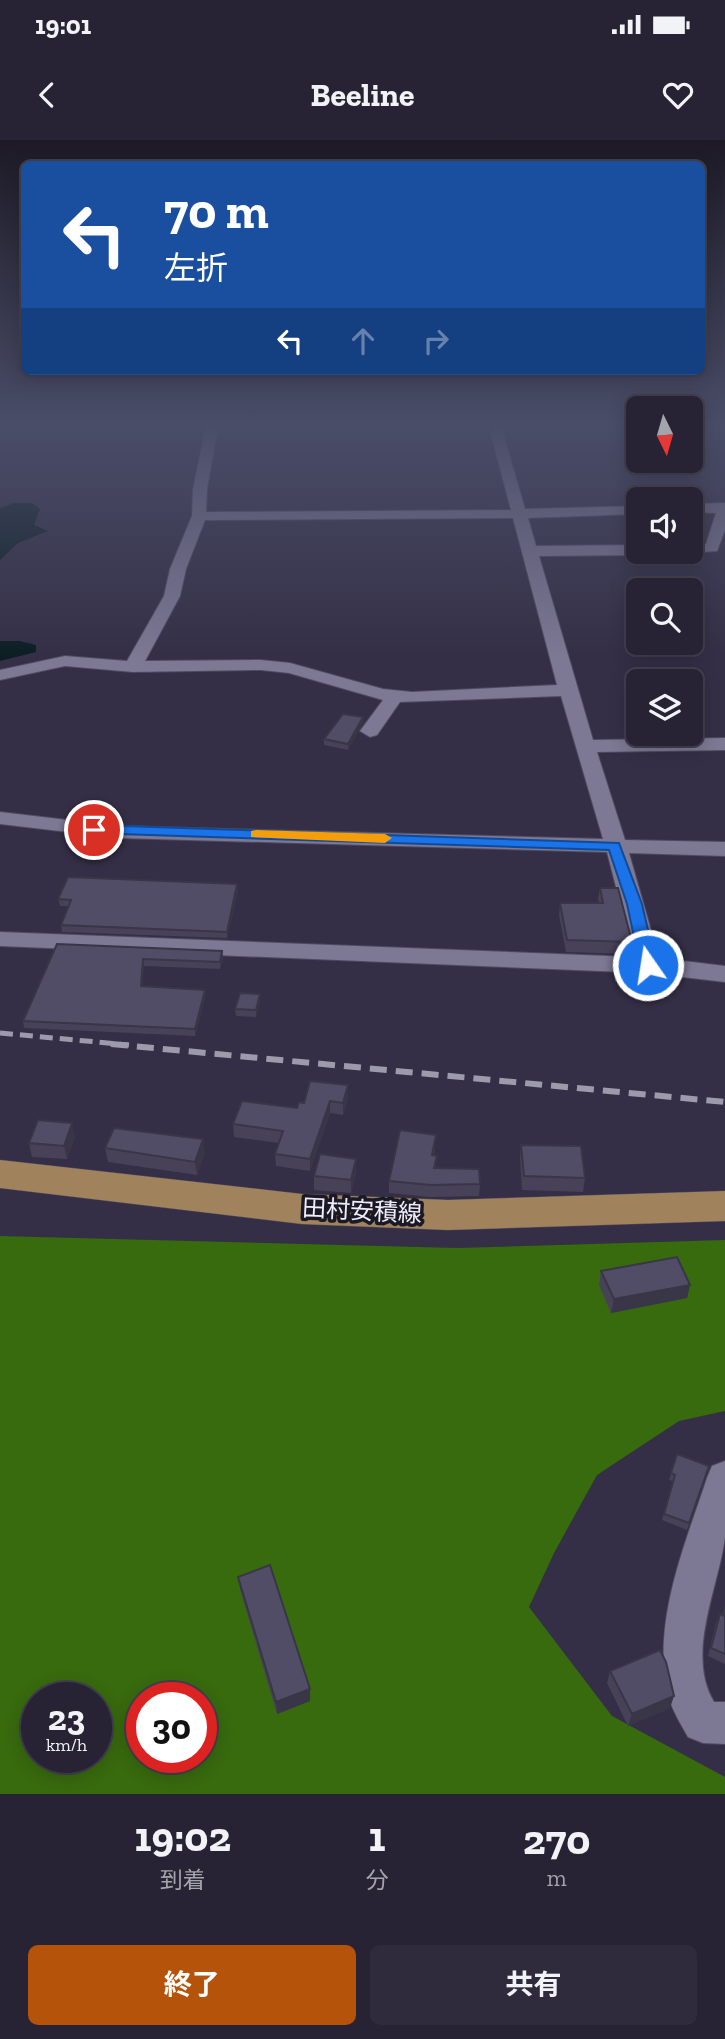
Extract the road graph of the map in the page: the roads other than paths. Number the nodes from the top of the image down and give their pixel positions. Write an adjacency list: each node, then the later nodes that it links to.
1 (199, 503): 7 (street)
2 (517, 503): 6 (street)
3 (723, 507): 4 (street); 8 (street)
4 (703, 508)
5 (626, 510): 6 (street)
6 (520, 514): 7 (street); 10 (street)
7 (199, 516): 11 (street)
8 (703, 549)
9 (626, 550): 10 (street)
10 (531, 551): 13 (street)
11 (133, 667): 12 (street); 14 (street)
12 (0, 675)
13 (568, 690): 14 (street); 17 (street)
14 (394, 696): 15 (street)
15 (370, 731)
16 (725, 744): 17 (street)
17 (587, 746): 19 (street)
18 (0, 818): 19 (street)
19 (614, 846): 20 (street); 22 (street)
20 (725, 849)
21 (0, 939): 22 (street)
22 (648, 965): 23 (street)
23 (725, 974)
24 (0, 1174): 25 (main road, 田村安積線)
25 (725, 1206)
26 (725, 1478): 27 (street)
27 (725, 1723)

